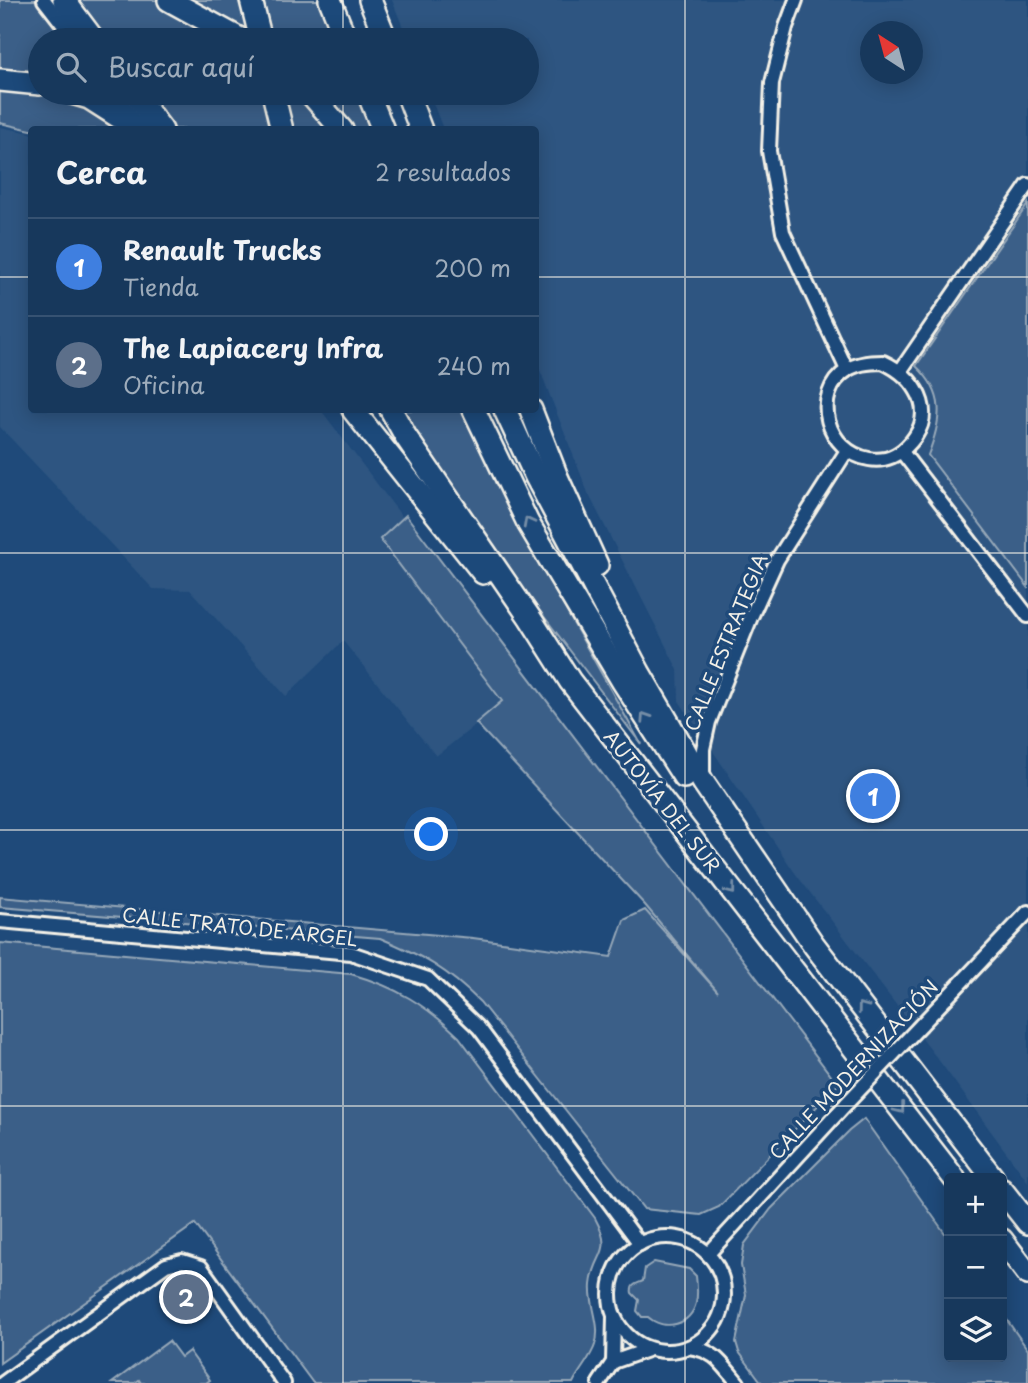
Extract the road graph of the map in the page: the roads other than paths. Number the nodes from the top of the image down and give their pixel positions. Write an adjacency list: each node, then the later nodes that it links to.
1 (44, 0): 8 (street)
2 (64, 0): 9 (highway)
3 (169, 0): 10 (highway)
4 (251, 0): 11 (highway)
5 (330, 0): 12 (highway)
6 (796, 0): 29 (street)
7 (372, 4): 13 (highway)
8 (66, 28)
9 (85, 28)
10 (220, 28)
11 (258, 28)
12 (341, 28)
13 (381, 28)
14 (0, 80): 15 (highway)
15 (28, 83)
16 (100, 105): 22 (highway)
17 (122, 105): 23 (street)
18 (143, 105): 24 (highway)
19 (320, 105): 25 (highway)
20 (373, 105): 26 (highway)
21 (412, 105): 27 (highway)
22 (134, 126)
23 (137, 126)
24 (159, 126)
25 (339, 126)
26 (381, 126)
27 (419, 126)
28 (1028, 185): 30 (street)
29 (847, 370): 30 (street); 37 (street)
30 (901, 370): 38 (street)
31 (356, 413): 39 (highway)
32 (371, 413): 39 (highway)
33 (393, 413): 41 (highway, AUTOVÍA DEL SUR)
34 (475, 413): 46 (highway, one-way to 34)
35 (506, 413): 42 (highway, AUTOVÍA DEL SUR)
36 (532, 413): 42 (highway)
37 (846, 452): 38 (street); 43 (street, CALLE ESTRATEGIA)
38 (902, 452): 40 (street)
39 (457, 540): 41 (highway)
40 (1028, 616)
41 (570, 681): 47 (highway, AUTOVÍA DEL SUR, one-way to 47)
42 (675, 734): 43 (highway, AUTOVÍA DEL SUR)
43 (703, 782): 46 (highway, AUTOVÍA DEL SUR)
44 (1028, 912): 53 (street, CALLE MODERNIZACIÓN, bridge)
45 (0, 922): 51 (street, CALLE TRATO DE ARGEL)
46 (814, 945): 48 (highway, AUTOVÍA DEL SUR, one-way to 46)
47 (950, 1173)
48 (989, 1173)
49 (1007, 1196): 50 (highway)
50 (1028, 1223)
51 (640, 1244): 53 (street); 55 (street)
52 (1007, 1247): 54 (highway)
53 (708, 1254): 56 (street)
54 (1028, 1275)
55 (614, 1317): 58 (street); 60 (street)
56 (713, 1328): 57 (street); 59 (street)
57 (689, 1347): 58 (street); 59 (street)
58 (650, 1349): 60 (street)
59 (718, 1359): 64 (street)
60 (613, 1362): 63 (street)
61 (3, 1383): 62 (street)
62 (284, 1383)
63 (599, 1383)
64 (738, 1383)

